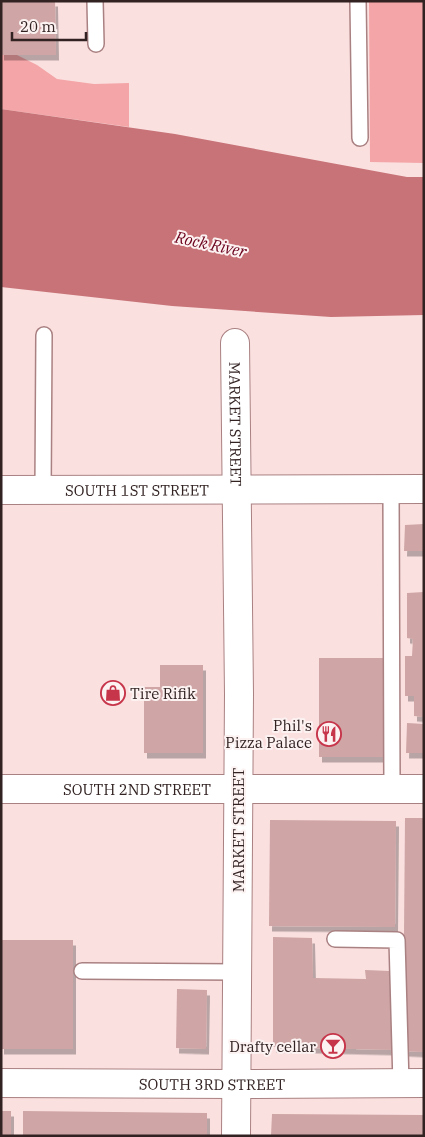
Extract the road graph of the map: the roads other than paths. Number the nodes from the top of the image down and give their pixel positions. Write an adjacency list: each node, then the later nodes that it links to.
1 (95, 1): 3 (lane)
2 (358, 1): 4 (lane)
3 (96, 44)
4 (360, 138)
5 (44, 336): 10 (lane)
6 (236, 343): 11 (street, MARKET STREET)
7 (391, 489): 8 (street, SOUTH 1ST STREET); 11 (street, SOUTH 1ST STREET); 14 (lane)
8 (424, 489)
9 (1, 490): 10 (street, SOUTH 1ST STREET)
10 (44, 490): 11 (street, SOUTH 1ST STREET)
11 (236, 490): 13 (street, MARKET STREET)
12 (1, 789): 13 (street, SOUTH 2ND STREET)
13 (238, 789): 14 (street, SOUTH 2ND STREET); 18 (street, MARKET STREET)
14 (392, 789): 15 (street, SOUTH 2ND STREET)
15 (424, 789)
16 (335, 939): 20 (lane)
17 (82, 971): 18 (lane)
18 (237, 972): 21 (street, MARKET STREET)
19 (1, 1082): 21 (street, SOUTH 3RD STREET)
20 (412, 1083): 21 (street, SOUTH 3RD STREET)
21 (235, 1084): 22 (street, MARKET STREET)
22 (236, 1136)

